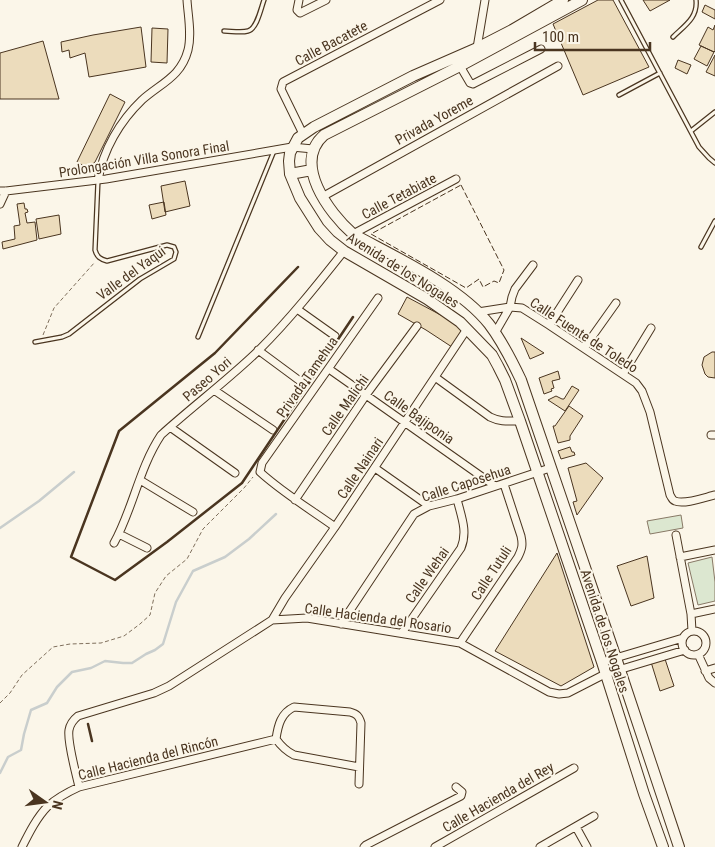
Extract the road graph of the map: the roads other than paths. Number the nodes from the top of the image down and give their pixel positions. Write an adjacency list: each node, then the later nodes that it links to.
1 (187, 0): 28 (street)
2 (264, 0): 11 (lane)
3 (299, 0): 4 (street)
4 (326, 0)
5 (440, 0): 21 (street, Calle Bacatete)
6 (485, 0): 13 (street)
7 (582, 0): 10 (main road)
8 (621, 0): 17 (lane)
9 (696, 0): 12 (lane)
10 (567, 2): 13 (main road); 15 (main road)
11 (224, 30)
12 (673, 37)
13 (477, 48): 21 (main road)
14 (541, 49): 15 (street)
15 (460, 66): 23 (main road)
16 (558, 66): 31 (street, Privada Yoreme)
17 (660, 73): 18 (lane); 20 (lane)
18 (619, 94)
19 (715, 112): 20 (lane)
20 (691, 131): 25 (lane)
21 (303, 134): 22 (main road)
22 (292, 147): 23 (street, Prolongación Villa Sonora Final); 24 (street, Prolongación Villa Sonora Final); 27 (main road, Avenida de los Nogales)
23 (312, 149): 26 (main road, Avenida de los Nogales)
24 (274, 150): 28 (street, Prolongación Villa Sonora Final); 50 (lane)
25 (715, 163)
26 (312, 170): 27 (main road); 31 (main road, Avenida de los Nogales)
27 (290, 174): 36 (main road, Avenida de los Nogales)
28 (98, 180): 30 (street, Prolongación Villa Sonora Final); 51 (lane, Valle del Yaqui)
29 (456, 180): 34 (street, Calle Tetabiate)
30 (3, 191): 32 (street)
31 (322, 197): 34 (main road, Avenida de los Nogales)
32 (0, 204)
33 (715, 221): 35 (lane)
34 (353, 234): 43 (main road, Avenida de los Nogales)
35 (701, 248)
36 (344, 251): 42 (street, Paseo Yori); 47 (main road, Avenida de los Nogales)
37 (533, 265): 41 (street, Calle Fuente de Toledo)
38 (578, 280): 44 (street)
39 (378, 298): 54 (street, Privada Tamehua)
40 (616, 303): 52 (street)
41 (510, 307): 43 (street, Calle Fuente de Toledo); 44 (street, Calle Fuente de Toledo); 48 (street, Calle Fuente de Toledo)
42 (297, 309): 49 (street); 53 (street, Paseo Yori)
43 (478, 312): 48 (main road, Avenida de los Nogales)
44 (549, 325): 52 (street, Calle Fuente de Toledo)
45 (417, 326): 59 (street, Calle Malichi)
46 (651, 328): 55 (street)
47 (467, 329): 56 (street, Calle Nainari); 60 (main road, Avenida de los Nogales)
48 (495, 334): 65 (main road, Avenida de los Nogales)
49 (335, 336)
50 (198, 337)
51 (35, 342)
52 (584, 348): 55 (street, Calle Fuente de Toledo)
53 (258, 350): 57 (street); 58 (street, Paseo Yori)
54 (328, 368): 59 (street, Calle Bajiponia); 73 (street, Privada Tamehua)
55 (622, 374): 71 (street, Calle Fuente de Toledo)
56 (435, 378): 60 (street); 61 (street, Calle Nainari)
57 (304, 384)
58 (214, 390): 62 (street, Paseo Yori); 63 (street)
59 (366, 396): 61 (street, Calle Bajiponia); 73 (street, Calle Malichi)
60 (520, 421): 67 (main road, Avenida de los Nogales)
61 (405, 422): 64 (street, Calle Nainari); 70 (street, Calle Bajiponia)
62 (170, 426): 66 (street); 68 (street, Paseo Yori)
63 (272, 430)
64 (375, 468): 74 (street); 76 (street, Calle Nainari)
65 (550, 468): 67 (street, Calle Caposehua); 93 (main road, Avenida de los Nogales)
66 (235, 473)
67 (538, 473): 69 (street, Calle Caposehua); 94 (main road, Avenida de los Nogales)
68 (140, 480): 75 (street); 77 (street, Paseo Yori)
69 (504, 484): 70 (street, Calle Caposehua); 90 (street, Calle Tutuli)
70 (495, 486): 72 (street, Calle Caposehua)
71 (715, 495)
72 (457, 499): 74 (street, Calle Caposehua); 88 (street, Calle Wehai)
73 (295, 500): 76 (street)
74 (429, 506): 86 (street, Calle Caposehua)
75 (193, 512)
76 (336, 527): 85 (street, Calle Nainari)
77 (119, 534): 79 (street, Paseo Yori); 80 (street)
78 (676, 535): 82 (street)
79 (114, 543)
80 (147, 548)
81 (715, 550): 82 (street)
82 (680, 557): 84 (street)
83 (715, 609): 84 (street)
84 (691, 614): 87 (street)
85 (272, 620): 86 (street, Calle Hacienda del Rosario); 104 (street, Calle Hacienda del Rosario)
86 (341, 624): 88 (street, Calle Hacienda del Rosario)
87 (692, 631): 89 (street); 92 (street)
88 (402, 633): 90 (street, Calle Hacienda del Rosario)
89 (683, 638): 91 (street); 93 (street)
90 (460, 643): 98 (street, Calle Hacienda del Rosario)
91 (685, 650): 92 (street); 96 (street, Calle Hacienda del Rosario)
92 (698, 654): 97 (street)
93 (616, 658): 94 (street); 96 (main road, Avenida de los Nogales)
94 (602, 662): 98 (main road, Avenida de los Nogales)
95 (715, 668): 97 (street)
96 (620, 670): 98 (street, Calle Hacienda del Rosario); 114 (main road, Avenida de los Nogales)
97 (705, 671): 99 (street)
98 (605, 674): 113 (main road, Avenida de los Nogales)
99 (715, 684)
100 (276, 739): 101 (street); 101 (street); 104 (street, Calle Hacienda del Rincón)
101 (359, 767): 103 (street)
102 (574, 768): 110 (street, Calle Hacienda del Rey)
103 (359, 784)
104 (79, 787): 108 (street, Calle Hacienda del Rincón)
105 (456, 787): 109 (street)
106 (594, 816): 107 (street)
107 (576, 826): 111 (street); 112 (street)
108 (22, 847)
109 (364, 847)
110 (435, 847)
111 (540, 847)
112 (587, 847)
113 (663, 847)
114 (679, 847)

